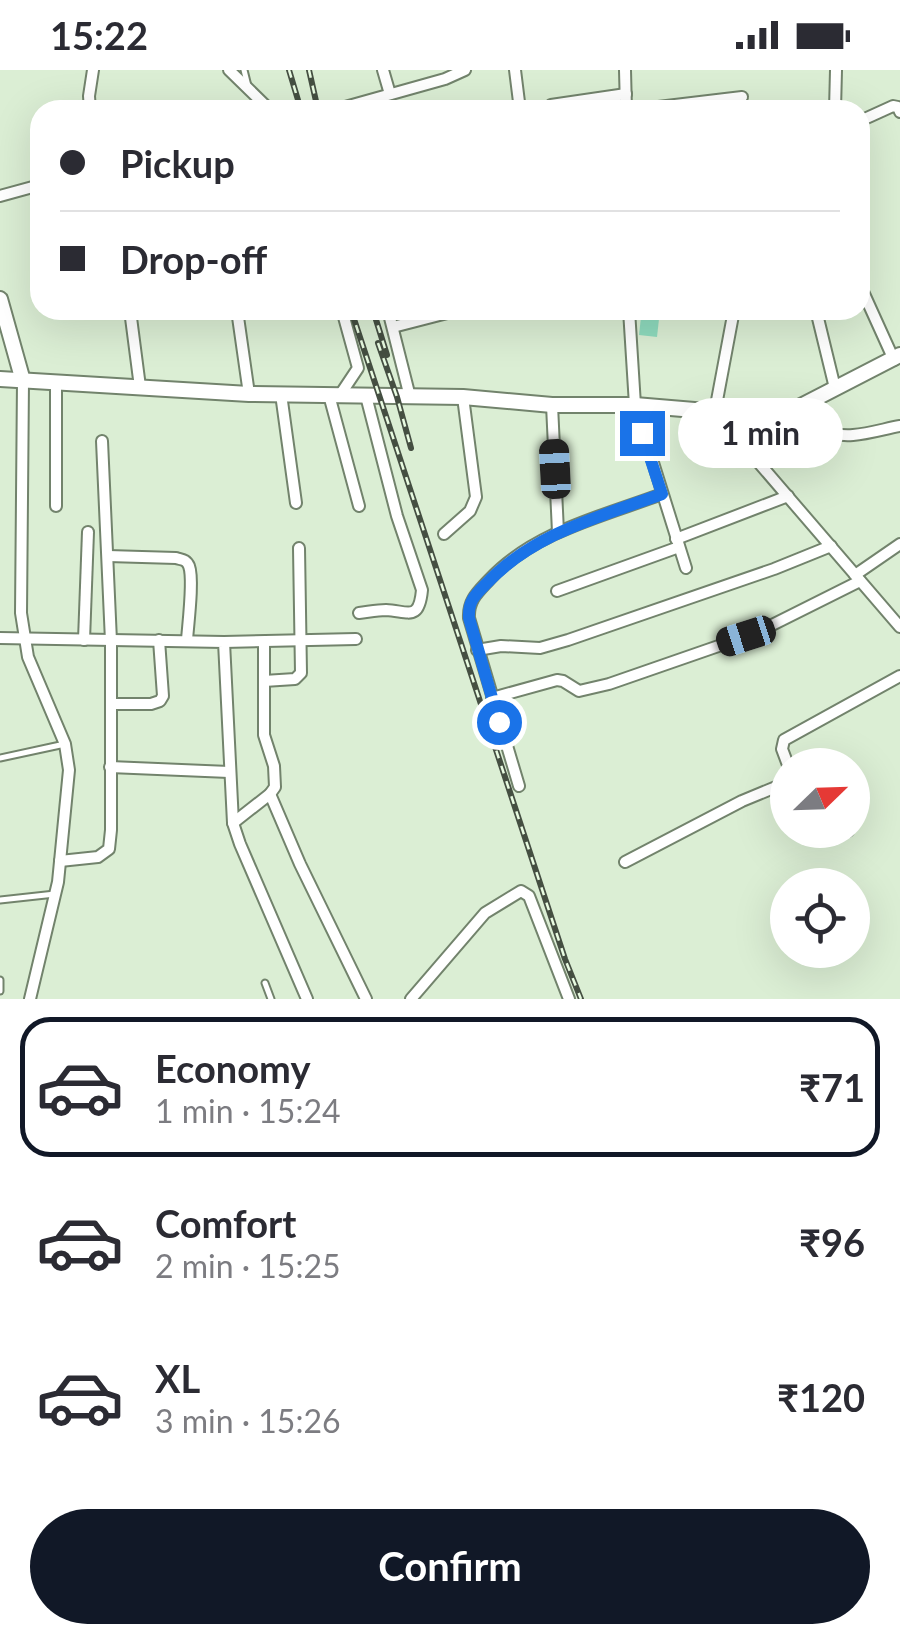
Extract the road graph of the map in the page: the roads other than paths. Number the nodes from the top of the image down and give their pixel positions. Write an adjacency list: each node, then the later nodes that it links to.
1 (93, 70): 13 (street)
2 (230, 70): 9 (street)
3 (244, 70): 9 (lane)
4 (383, 70): 10 (street)
5 (465, 70): 10 (street)
6 (515, 70): 16 (street)
7 (625, 70): 11 (street)
8 (836, 70): 20 (street)
9 (249, 90): 14 (street)
10 (390, 94): 15 (street)
11 (626, 94): 17 (street); 18 (street)
12 (742, 97): 19 (street)
13 (89, 100)
14 (260, 100)
15 (369, 100)
16 (519, 100)
17 (585, 100)
18 (628, 100)
19 (716, 100)
20 (835, 100)
21 (900, 112): 22 (street)
22 (870, 117)
23 (30, 187): 24 (street)
24 (0, 196)
25 (0, 299): 38 (street)
26 (870, 305): 36 (street)
27 (131, 320): 40 (street)
28 (238, 320): 42 (street)
29 (345, 320): 44 (street)
30 (391, 320): 35 (street)
31 (420, 320): 35 (street)
32 (630, 320): 49 (street)
33 (733, 320): 51 (street)
34 (818, 320): 41 (street)
35 (393, 327): 46 (street)
36 (897, 358): 41 (street)
37 (0, 378): 38 (street)
38 (23, 380): 39 (street); 73 (street)
39 (56, 382): 40 (street); 57 (street)
40 (140, 387): 42 (street)
41 (835, 388): 50 (street)
42 (250, 394): 43 (street)
43 (281, 394): 44 (street); 56 (street)
44 (335, 395): 45 (street); 58 (street)
45 (366, 396): 46 (street); 70 (street)
46 (410, 397): 47 (street)
47 (464, 397): 48 (street); 61 (street)
48 (552, 405): 49 (street); 60 (street)
49 (635, 405): 51 (street); 54 (street)
50 (800, 407): 51 (street); 52 (street)
51 (722, 412): 55 (street)
52 (900, 426)
53 (102, 442): 66 (street)
54 (662, 494): 60 (street); 62 (street)
55 (788, 496): 62 (street); 64 (street)
56 (296, 503)
57 (56, 506)
58 (360, 506)
59 (88, 532): 75 (street)
60 (558, 532): 82 (street)
61 (444, 534)
62 (678, 543): 67 (street); 69 (street)
63 (900, 544): 68 (street)
64 (831, 546): 68 (street); 82 (street)
65 (300, 548): 79 (street)
66 (108, 556): 77 (street); 78 (street)
67 (686, 568)
68 (858, 578): 71 (street); 85 (street)
69 (557, 591)
70 (359, 613)
71 (900, 627)
72 (0, 638): 73 (street)
73 (24, 638): 75 (street); 87 (street)
74 (356, 639): 79 (street)
75 (84, 640): 78 (street)
76 (160, 640): 77 (street); 78 (street); 86 (street)
77 (187, 640): 80 (street)
78 (111, 641): 86 (street)
79 (300, 641): 81 (street); 84 (street)
80 (224, 642): 81 (street); 91 (street)
81 (264, 642): 84 (street)
82 (477, 650): 85 (street)
83 (900, 676): 88 (street)
84 (264, 681): 94 (street)
85 (492, 698): 92 (street)
86 (111, 704): 90 (street)
87 (64, 744): 89 (lane); 96 (street)
88 (782, 748)
89 (0, 758)
90 (110, 768): 91 (street); 96 (street)
91 (229, 772): 95 (street)
92 (519, 786)
93 (770, 790): 97 (street)
94 (270, 794): 95 (street); 107 (street)
95 (233, 824): 106 (street)
96 (60, 862): 98 (street)
97 (625, 862)
98 (55, 894): 99 (lane); 104 (street)
99 (0, 900)
100 (0, 980): 102 (lane)
101 (265, 984): 105 (lane)
102 (0, 991)
103 (418, 997): 108 (street)
104 (30, 999)
105 (271, 999)
106 (307, 999)
107 (366, 999)
108 (570, 999)

